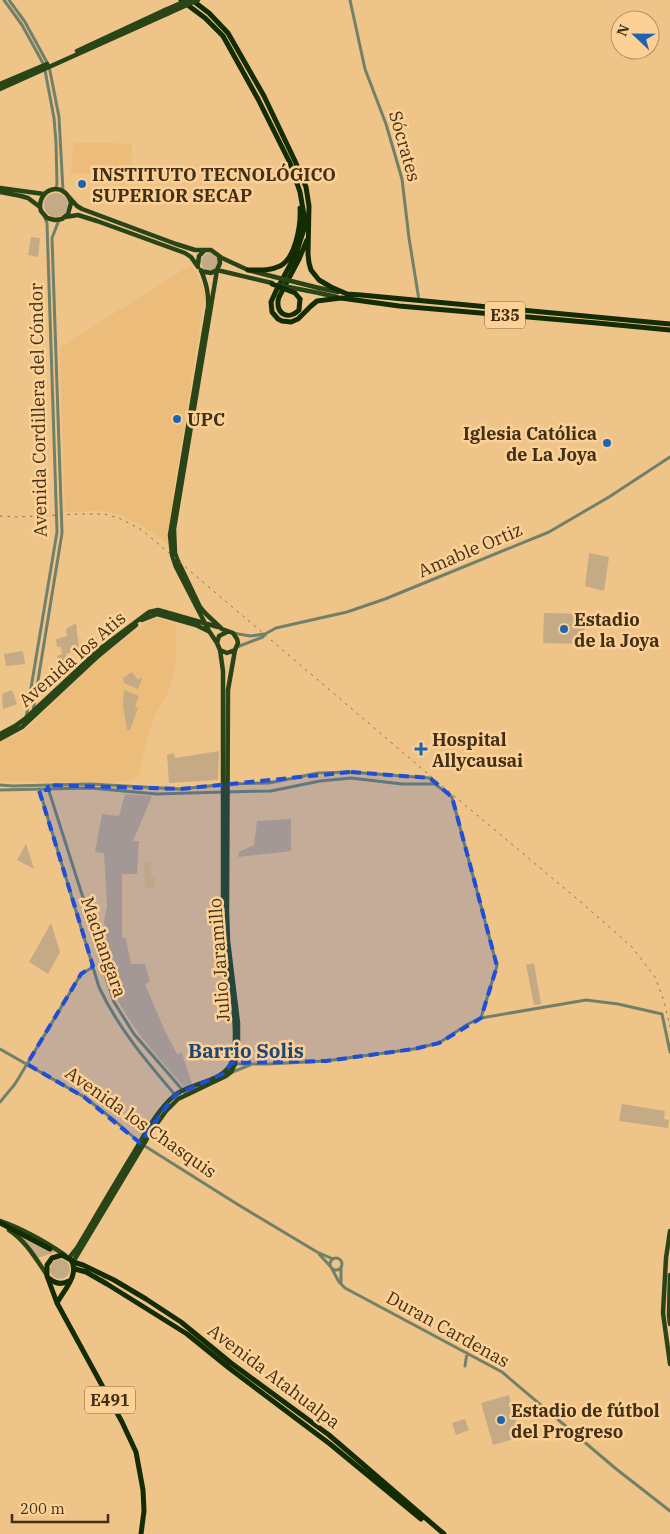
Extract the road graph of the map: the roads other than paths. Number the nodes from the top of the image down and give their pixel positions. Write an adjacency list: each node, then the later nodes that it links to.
1 (4, 0): 8 (street)
2 (9, 0): 8 (street)
3 (181, 0): 16 (highway)
4 (190, 0): 7 (main road, bridge); 23 (highway)
5 (198, 0): 7 (main road, bridge)
6 (350, 0): 33 (street, Sócrates)
7 (166, 12): 8 (main road)
8 (46, 66): 9 (main road); 10 (main road); 11 (street)
9 (0, 84)
10 (0, 89)
11 (51, 90): 13 (street); 14 (street)
12 (0, 188): 17 (main road)
13 (56, 189): 14 (main road); 17 (main road)
14 (63, 191): 18 (main road)
15 (0, 192): 19 (main road)
16 (300, 192): 28 (highway); 32 (highway)
17 (44, 194): 19 (main road)
18 (68, 196): 21 (main road); 24 (main road)
19 (40, 207): 20 (main road)
20 (44, 215): 22 (main road); 46 (street, Avenida Cordillera del Cóndor)
21 (65, 217): 22 (main road); 26 (main road)
22 (59, 220): 45 (street, Avenida Cordillera del Cóndor)
23 (309, 235): 29 (highway, bridge); 31 (highway)
24 (204, 251): 25 (main road); 26 (main road)
25 (219, 256): 27 (main road); 28 (main road)
26 (200, 269): 27 (main road); 37 (main road, Julio Jaramillo)
27 (217, 270): 29 (main road); 38 (main road)
28 (248, 270): 30 (main road, bridge)
29 (270, 283): 30 (main road, bridge)
30 (319, 290): 31 (main road); 32 (main road)
31 (347, 294): 33 (highway, E35)
32 (341, 298): 35 (highway, E35)
33 (419, 302): 34 (highway, E35)
34 (670, 324)
35 (670, 330)
36 (670, 457): 41 (street, Amable Ortiz)
37 (205, 623): 38 (main road, Avenida los Atis); 39 (main road, Julio Jaramillo); 45 (main road, Avenida los Atis)
38 (222, 628): 40 (main road)
39 (209, 631): 42 (main road, Julio Jaramillo); 45 (main road, Avenida los Atis)
40 (230, 632): 41 (street, Amable Ortiz); 42 (main road); 43 (main road, Julio Jaramillo)
41 (265, 634): 43 (street, Amable Ortiz)
42 (217, 642): 44 (main road, Julio Jaramillo)
43 (236, 648): 44 (main road); 49 (main road, Julio Jaramillo)
44 (220, 650): 49 (main road, Julio Jaramillo)
45 (33, 713): 46 (main road, Avenida los Atis)
46 (27, 720): 47 (main road, Avenida los Atis); 48 (main road, Avenida los Atis)
47 (0, 734)
48 (0, 739)
49 (226, 784): 50 (street); 53 (street); 55 (main road, Julio Jaramillo)
50 (435, 784): 55 (street); 57 (street)
51 (0, 785): 52 (street)
52 (39, 788): 53 (street); 54 (street); 56 (street, Machangara)
53 (48, 788): 55 (street); 64 (street, Machangara)
54 (0, 790)
55 (225, 792): 61 (main road, Julio Jaramillo)
56 (93, 967): 60 (street); 65 (street, Machangara)
57 (481, 1018): 59 (street); 62 (street)
58 (0, 1049): 60 (street, Avenida los Chasquis)
59 (670, 1052)
60 (27, 1064): 66 (street); 67 (street, Avenida los Chasquis)
61 (233, 1064): 62 (street); 63 (main road, Julio Jaramillo)
62 (250, 1065): 63 (street)
63 (228, 1072): 64 (main road)
64 (185, 1092): 65 (main road)
65 (177, 1097): 67 (main road)
66 (0, 1102)
67 (142, 1144): 71 (street, Avenida los Chasquis); 72 (main road)
68 (1, 1222): 70 (highway); 72 (main road, Avenida Atahualpa); 78 (main road)
69 (670, 1231): 86 (main road)
70 (51, 1248)
71 (316, 1252): 73 (street, Avenida los Chasquis); 75 (street, Avenida los Chasquis)
72 (69, 1259): 76 (highway); 78 (highway); 83 (highway, Avenida Atahualpa)
73 (333, 1259): 74 (street); 75 (street)
74 (341, 1266): 75 (street); 81 (street)
75 (331, 1267): 81 (street, Avenida los Chasquis)
76 (75, 1269): 80 (highway); 83 (highway, Avenida Atahualpa)
77 (670, 1275): 84 (main road)
78 (48, 1276): 80 (highway); 82 (highway, E491)
79 (106, 1279): 83 (highway)
80 (70, 1281): 82 (highway)
81 (341, 1284): 85 (street, Duran Cardenas)
82 (57, 1303): 89 (highway, E491)
83 (171, 1320): 90 (highway, Avenida Atahualpa); 91 (highway, Avenida Atahualpa)
84 (670, 1324)
85 (467, 1353): 87 (street); 88 (street, Duran Cardenas)
86 (670, 1364)
87 (465, 1366)
88 (669, 1510)
89 (141, 1534)
90 (438, 1534)
91 (444, 1534)

